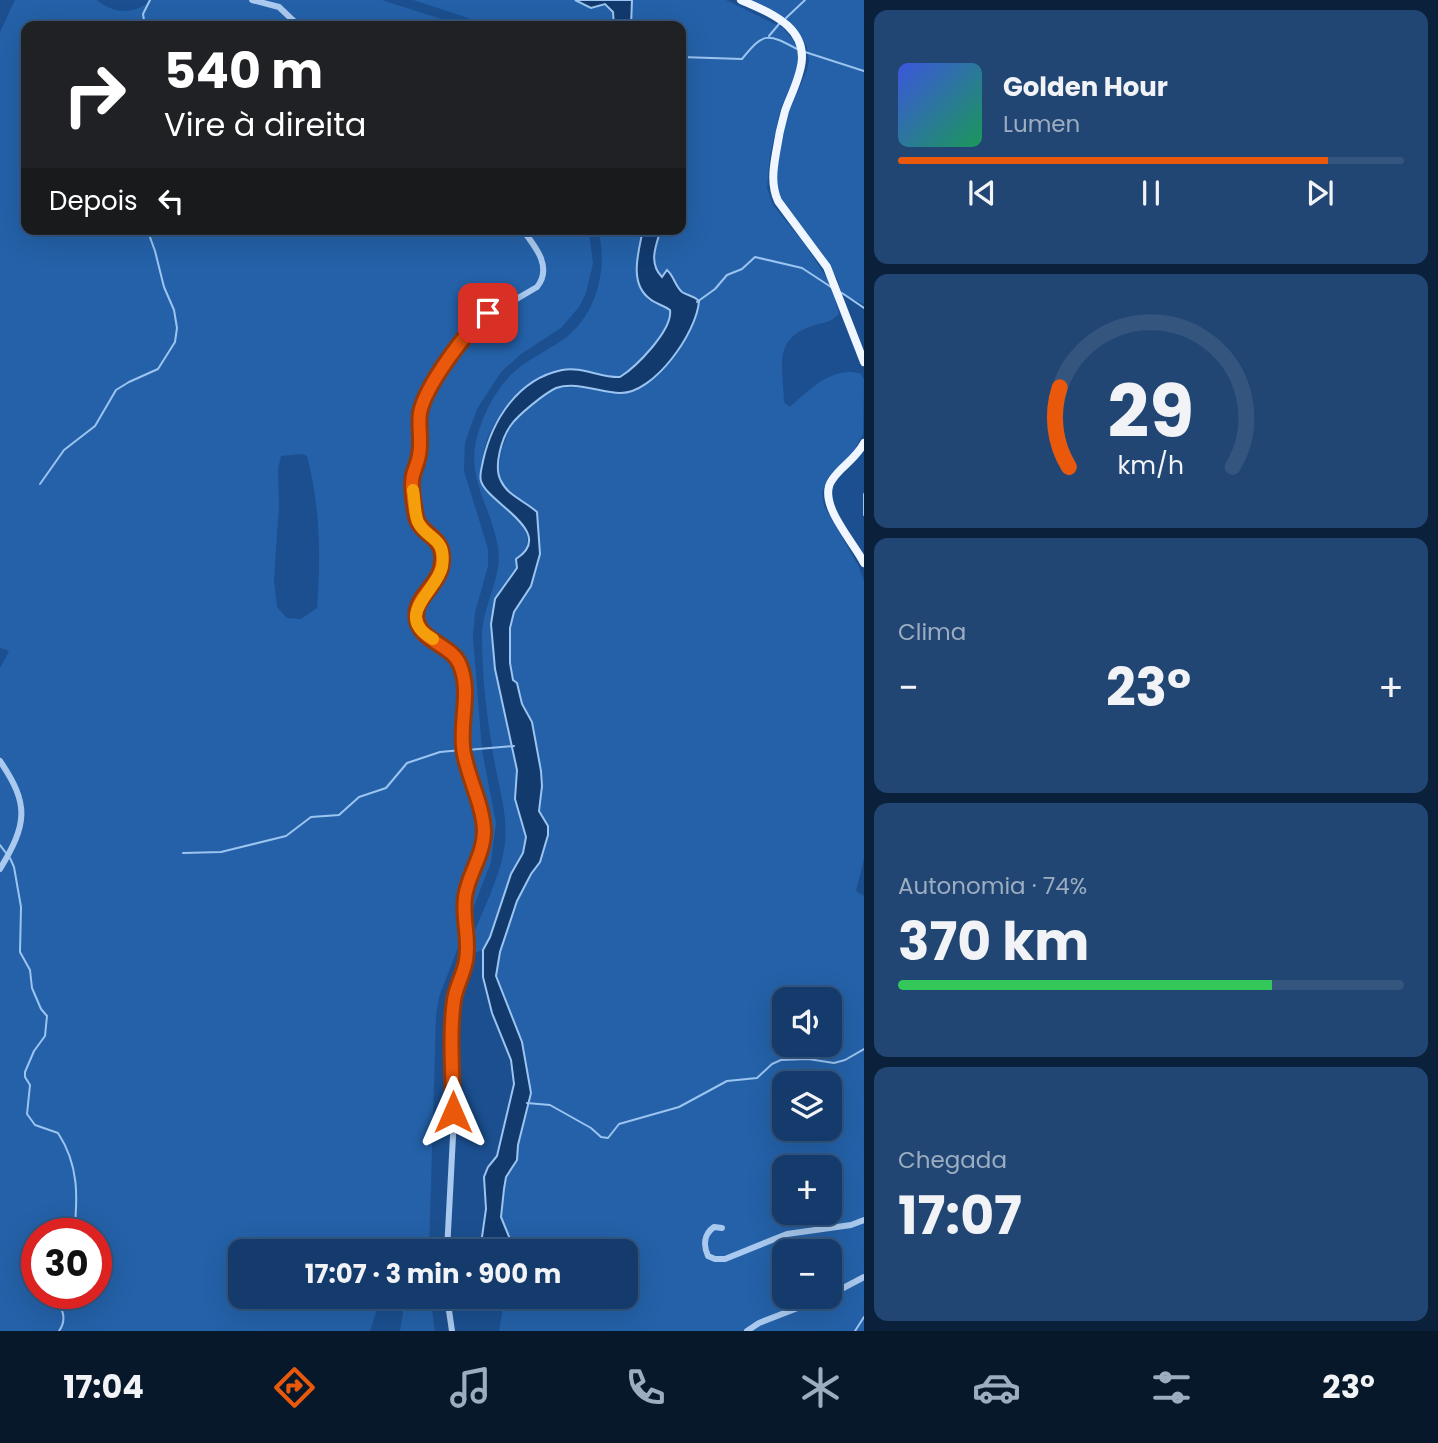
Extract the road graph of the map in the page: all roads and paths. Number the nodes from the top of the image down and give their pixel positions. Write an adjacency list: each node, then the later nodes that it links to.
1 (252, 0): 3 (street)
2 (741, 0): 5 (main road)
3 (294, 21)
4 (527, 235): 12 (street)
5 (864, 362)
6 (864, 443): 7 (main road)
7 (864, 563)
8 (0, 761): 9 (street)
9 (0, 869)
10 (864, 1220): 11 (street)
11 (722, 1228)
12 (448, 1239)
13 (864, 1277): 14 (street)
14 (842, 1289)
15 (449, 1309): 17 (street)
16 (796, 1309): 18 (street)
17 (452, 1331)
18 (747, 1331)

